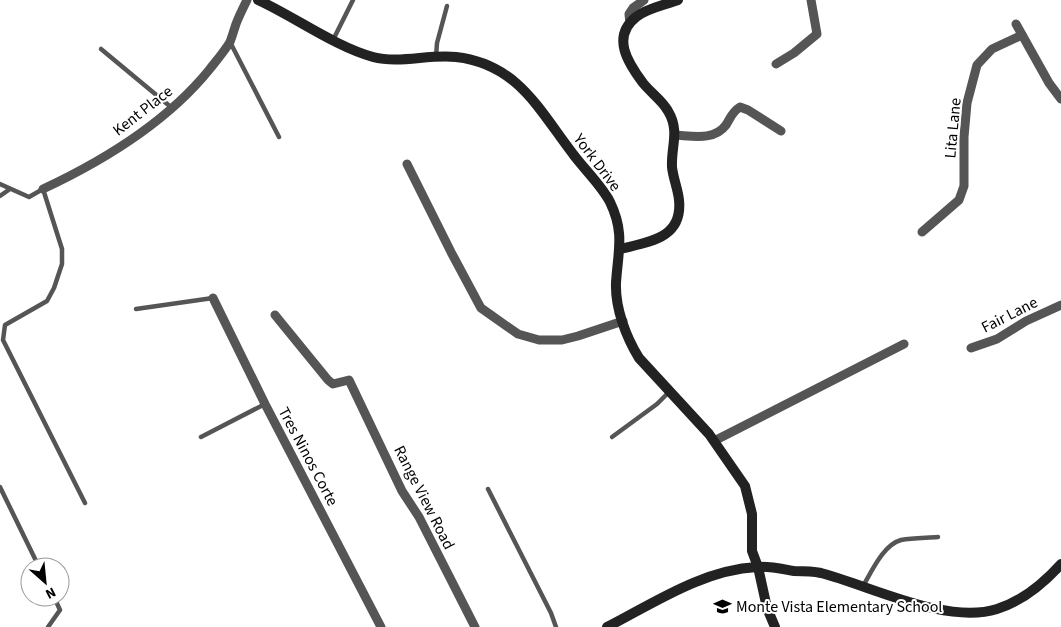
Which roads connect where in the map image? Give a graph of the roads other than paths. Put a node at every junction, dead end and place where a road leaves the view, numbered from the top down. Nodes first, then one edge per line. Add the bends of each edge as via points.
1 (247, 0) edge
2 (353, 0) edge
3 (644, 0) edge
4 (678, 0) edge
5 (812, 0) edge
6 (265, 1) edge
7 (447, 6) dead end
8 (630, 24) junction
9 (1016, 24) dead end
10 (1022, 35) junction
11 (333, 40) junction
12 (230, 41) junction
13 (101, 49) dead end
14 (436, 58) junction
15 (776, 64) dead end
16 (1061, 99) edge
17 (172, 108) junction
18 (781, 130) dead end
19 (675, 135) junction
20 (279, 137) dead end
21 (407, 164) dead end
22 (0, 184) edge
23 (10, 189) junction
24 (43, 189) junction
25 (0, 196) edge
26 (922, 232) dead end
27 (620, 249) junction
28 (213, 298) joint
29 (1061, 305) edge
30 (136, 309) dead end
31 (275, 314) dead end
32 (623, 322) junction
33 (904, 344) dead end
34 (971, 348) dead end
35 (670, 391) junction
36 (265, 404) junction
37 (201, 437) dead end
38 (612, 437) dead end
39 (714, 441) junction
40 (0, 487) edge
41 (488, 489) dead end
42 (1, 494) edge
43 (85, 503) dead end
44 (938, 537) dead end
45 (34, 557) edge
46 (1061, 564) edge
47 (758, 567) junction
48 (863, 587) junction
49 (59, 607) edge
50 (48, 627) edge
51 (381, 627) edge
52 (475, 627) edge
53 (556, 627) edge
54 (607, 627) edge
55 (775, 627) edge

1 - 12 street, Kent Place
2 - 11 lane
3 - 8 street via 629,14
4 - 8 street via 644,12
5 - 15 street via 817,34
6 - 11 street, York Drive
7 - 14 lane
8 - 19 street via 625,30 622,45 627,59 670,113
9 - 10 street
10 - 16 street
10 - 26 street, Lita Lane via 992,49 977,65 967,103 964,186 959,200
11 - 14 street, York Drive via 372,57 389,60
12 - 17 street, Kent Place via 199,82
12 - 20 lane
13 - 17 lane
14 - 27 street, York Drive via 474,60 500,70 531,96 609,201 618,224
17 - 24 street, Kent Place via 106,156
18 - 19 street via 740,107 714,136
19 - 27 street via 672,167 679,202 677,220 661,238
21 - 32 street via 481,308 518,334 539,340 562,340
22 - 23 lane
23 - 24 lane via 29,196
23 - 25 lane
24 - 43 lane via 62,250 62,264 47,301 5,325 3,340
27 - 32 street, York Drive via 616,285
28 - 30 lane
28 - 36 street, Tres Ninos Corte
29 - 34 street, Fair Lane via 997,339
31 - 52 street, Range View Road via 328,380 333,384 348,380 402,491 419,517
32 - 35 street, York Drive via 639,358
33 - 39 street
35 - 38 lane
35 - 39 street, York Drive
36 - 37 lane
36 - 51 street, Tres Ninos Corte
39 - 47 street, York Drive via 745,486 752,514 752,551
40 - 42 lane
41 - 53 lane
42 - 45 lane
44 - 48 lane via 900,540 889,547
46 - 48 street via 1028,594 995,610 964,613 931,608
47 - 48 street via 819,573
47 - 54 street via 722,572
47 - 55 street, York Drive via 766,608
49 - 50 lane via 60,610

